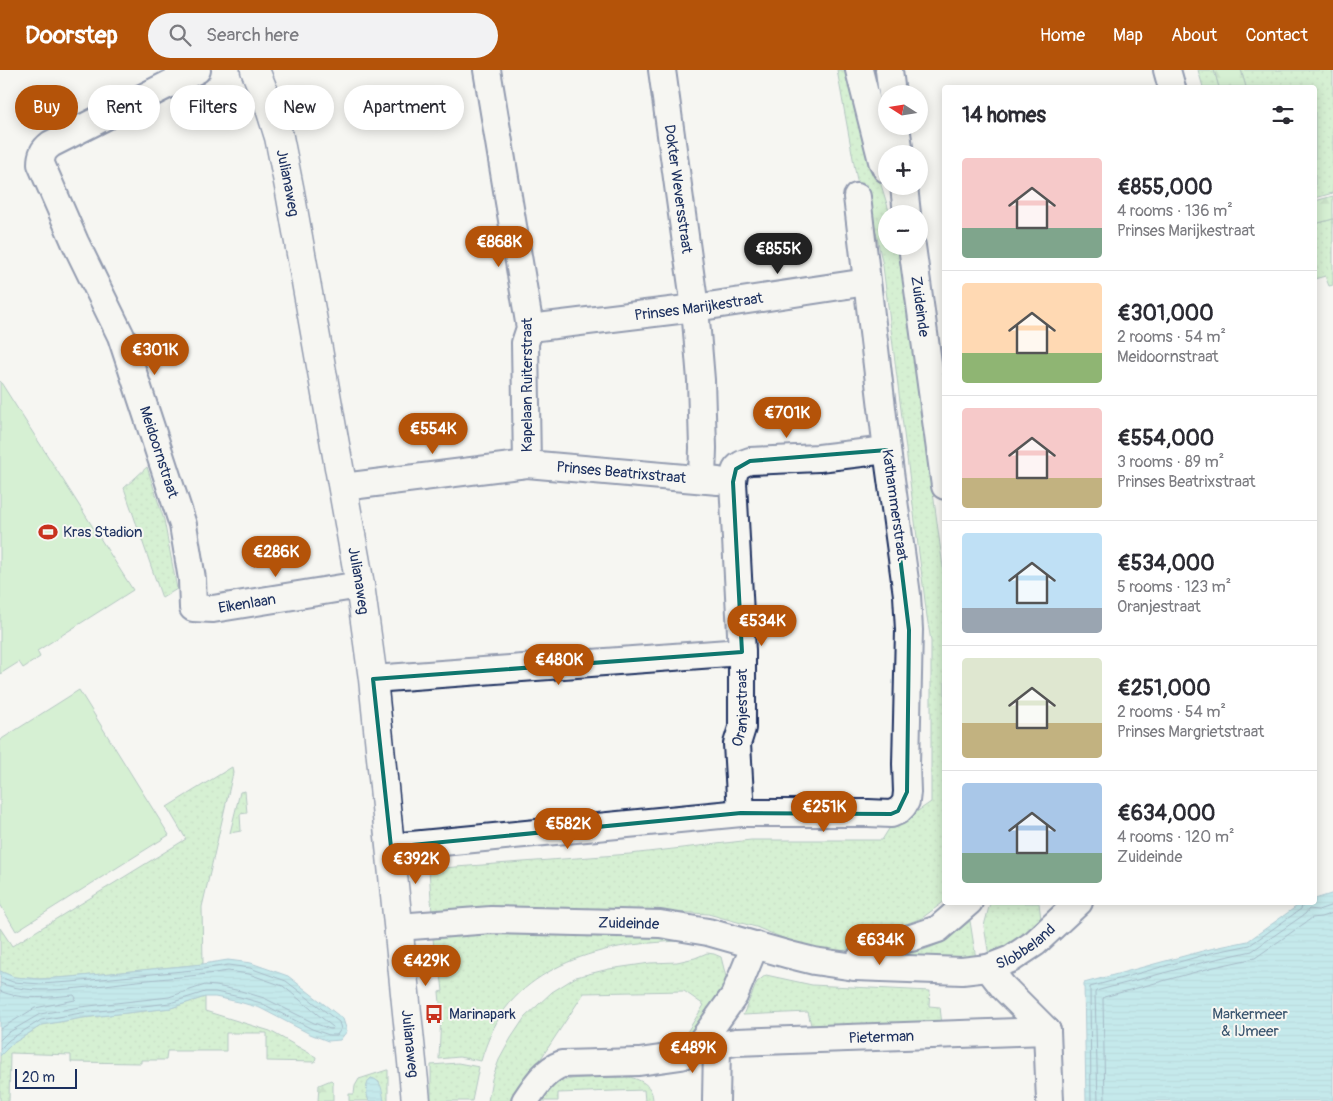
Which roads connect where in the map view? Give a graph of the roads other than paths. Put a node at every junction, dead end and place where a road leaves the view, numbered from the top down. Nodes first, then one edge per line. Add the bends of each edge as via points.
1 (197, 70) edge
2 (256, 70) edge
3 (487, 70) edge
4 (662, 70) edge
5 (858, 70) edge
6 (889, 70) edge
7 (1167, 70) edge
8 (891, 85) edge
9 (1171, 85) edge
10 (884, 145) edge
11 (857, 197) dead end
12 (913, 255) edge
13 (867, 282) junction
14 (696, 308) junction
15 (530, 328) junction
16 (888, 450) junction
17 (527, 464) junction
18 (942, 464) edge
19 (702, 479) junction
20 (733, 482) junction
21 (343, 487) junction
22 (360, 585) junction
23 (193, 608) joint
24 (742, 652) junction
25 (373, 679) junction
26 (741, 813) junction
27 (391, 847) junction
28 (966, 905) edge
29 (1076, 905) edge
30 (398, 927) junction
31 (755, 945) junction
32 (855, 967) junction
33 (988, 968) junction
34 (962, 971) joint
35 (1047, 1031) junction
36 (706, 1048) junction
37 (529, 1095) edge
38 (416, 1101) edge
39 (716, 1101) edge
40 (1050, 1101) edge

1 - 23 street, Meidoornstraat via 51,144 41,157 41,164 75,242 121,336 183,525
2 - 21 main road, Julianaweg via 279,138
3 - 15 street, Kapelaan Ruiterstraat
4 - 14 street, Dokter Weversstraat
5 - 10 street
6 - 8 street
7 - 9 street
11 - 13 street, Kathammerstraat
12 - 18 street, Zuideinde
13 - 14 street, Prinses Marijkestraat
13 - 16 street, Kathammerstraat
14 - 15 street, Prinses Marijkestraat
14 - 19 street, Dokter Weversstraat via 702,389
15 - 17 street, Kapelaan Ruiterstraat via 526,343
16 - 20 street via 820,458 750,461 736,469
16 - 26 street, Kathammerstraat via 909,630 906,801 891,814
17 - 19 street, Prinses Beatrixstraat
17 - 21 street, Prinses Beatrixstraat
19 - 20 street, Prinses Beatrixstraat
20 - 24 street, Oranjestraat
21 - 22 main road, Julianaweg
22 - 23 street, Eikenlaan via 213,609
22 - 25 main road, Julianaweg
24 - 25 street
24 - 26 street, Oranjestraat via 742,728 737,744
25 - 27 main road, Julianaweg
26 - 27 street
27 - 30 main road, Julianaweg
28 - 32 street via 938,929 870,947
29 - 33 street, Slobbeland via 1035,943 1011,959
30 - 31 street, Zuideinde via 491,920 660,924 708,932
30 - 38 main road, Julianaweg
31 - 32 street, Zuideinde via 814,961
31 - 36 street via 734,996
32 - 34 street, Zuideinde
33 - 34 street, Slobbeland
33 - 35 street
35 - 36 street, Pieterman via 736,1042
35 - 40 street
36 - 37 street, Pieterman via 681,1056 639,1062 562,1064 555,1066 536,1083
36 - 39 street

